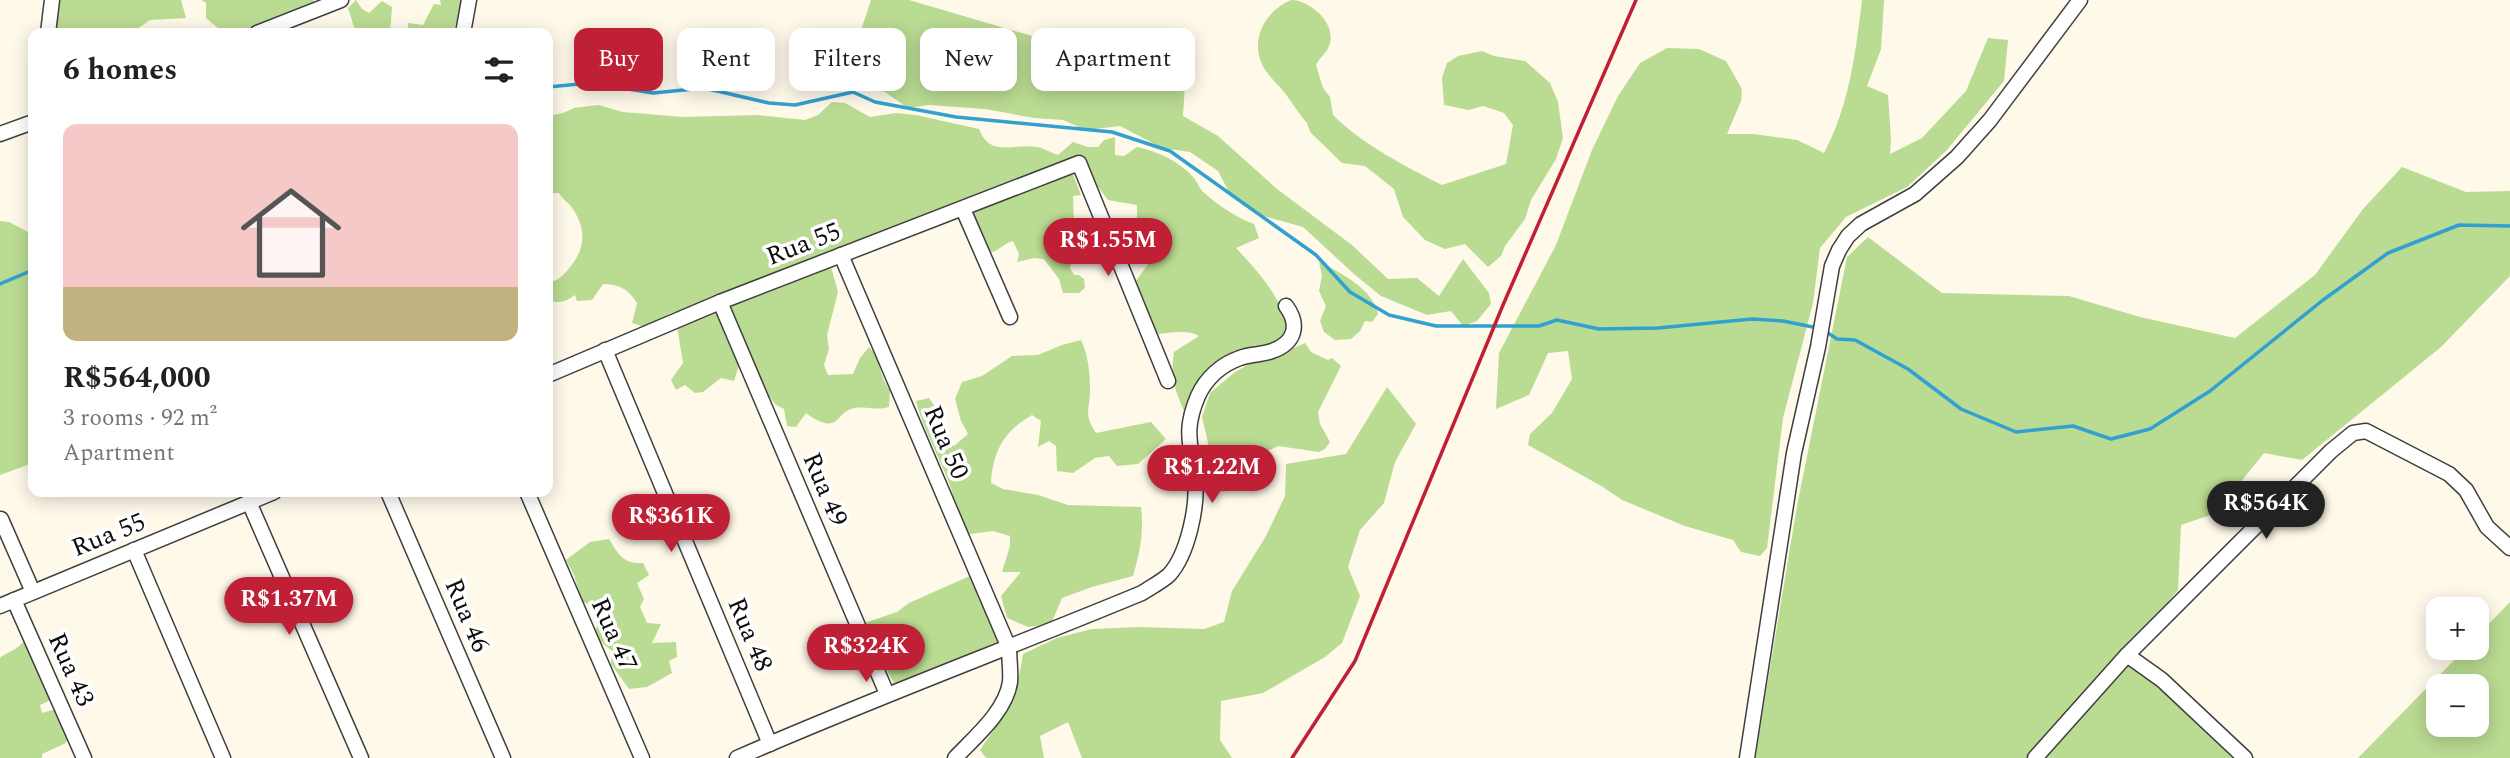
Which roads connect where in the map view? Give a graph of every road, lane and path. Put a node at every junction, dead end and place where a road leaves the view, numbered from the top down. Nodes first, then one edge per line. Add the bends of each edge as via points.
1 (52, 0) edge
2 (341, 0) edge
3 (469, 0) edge
4 (2080, 0) edge
5 (323, 3) edge
6 (49, 28) edge
7 (268, 28) edge
8 (464, 28) edge
9 (28, 124) edge
10 (0, 134) edge
11 (963, 209) junction
12 (841, 255) junction
13 (720, 302) junction
14 (1286, 306) dead end
15 (1010, 317) dead end
16 (605, 350) junction
17 (553, 373) edge
18 (1168, 380) dead end
19 (260, 497) edge
20 (390, 497) edge
21 (529, 497) edge
22 (249, 502) junction
23 (1, 519) edge
24 (2510, 548) edge
25 (134, 550) junction
26 (33, 592) junction
27 (14, 600) junction
28 (0, 606) edge
29 (1009, 648) junction
30 (2127, 655) junction
31 (887, 694) junction
32 (770, 744) junction
33 (84, 758) edge
34 (223, 758) edge
35 (361, 758) edge
36 (503, 758) edge
37 (642, 758) edge
38 (737, 758) edge
39 (956, 758) edge
40 (1747, 758) edge
41 (2035, 758) edge
42 (2245, 758) edge

1 - 6 street
2 - 5 street
3 - 8 street
4 - 40 street via 1957,157 1915,194 1861,224 1848,236 1832,266 1794,453
5 - 7 street
9 - 10 street
11 - 12 street, Rua 55
11 - 15 street
11 - 18 street, Rua 55 via 1079,163
12 - 13 street, Rua 55
12 - 29 street, Rua 50
13 - 16 street, Rua 55
13 - 31 street, Rua 49
14 - 29 street via 1294,317 1295,330 1286,342 1274,351 1241,358 1220,369 1199,394 1188,438 1195,478 1194,511 1170,573 1142,593
16 - 17 street, Rua 55
16 - 32 street, Rua 48
19 - 22 street, Rua 55
20 - 36 street, Rua 46
21 - 37 street, Rua 47
22 - 25 street, Rua 55
22 - 35 street
23 - 26 street
24 - 30 street via 2487,527 2466,490 2449,474 2366,431 2353,433
25 - 26 street, Rua 55
25 - 34 street
26 - 27 street, Rua 55
27 - 28 street, Rua 55
27 - 33 street, Rua 43
29 - 31 street
29 - 39 street via 1010,682 1004,699
30 - 41 street
30 - 42 street via 2162,680
31 - 32 street
32 - 38 street

